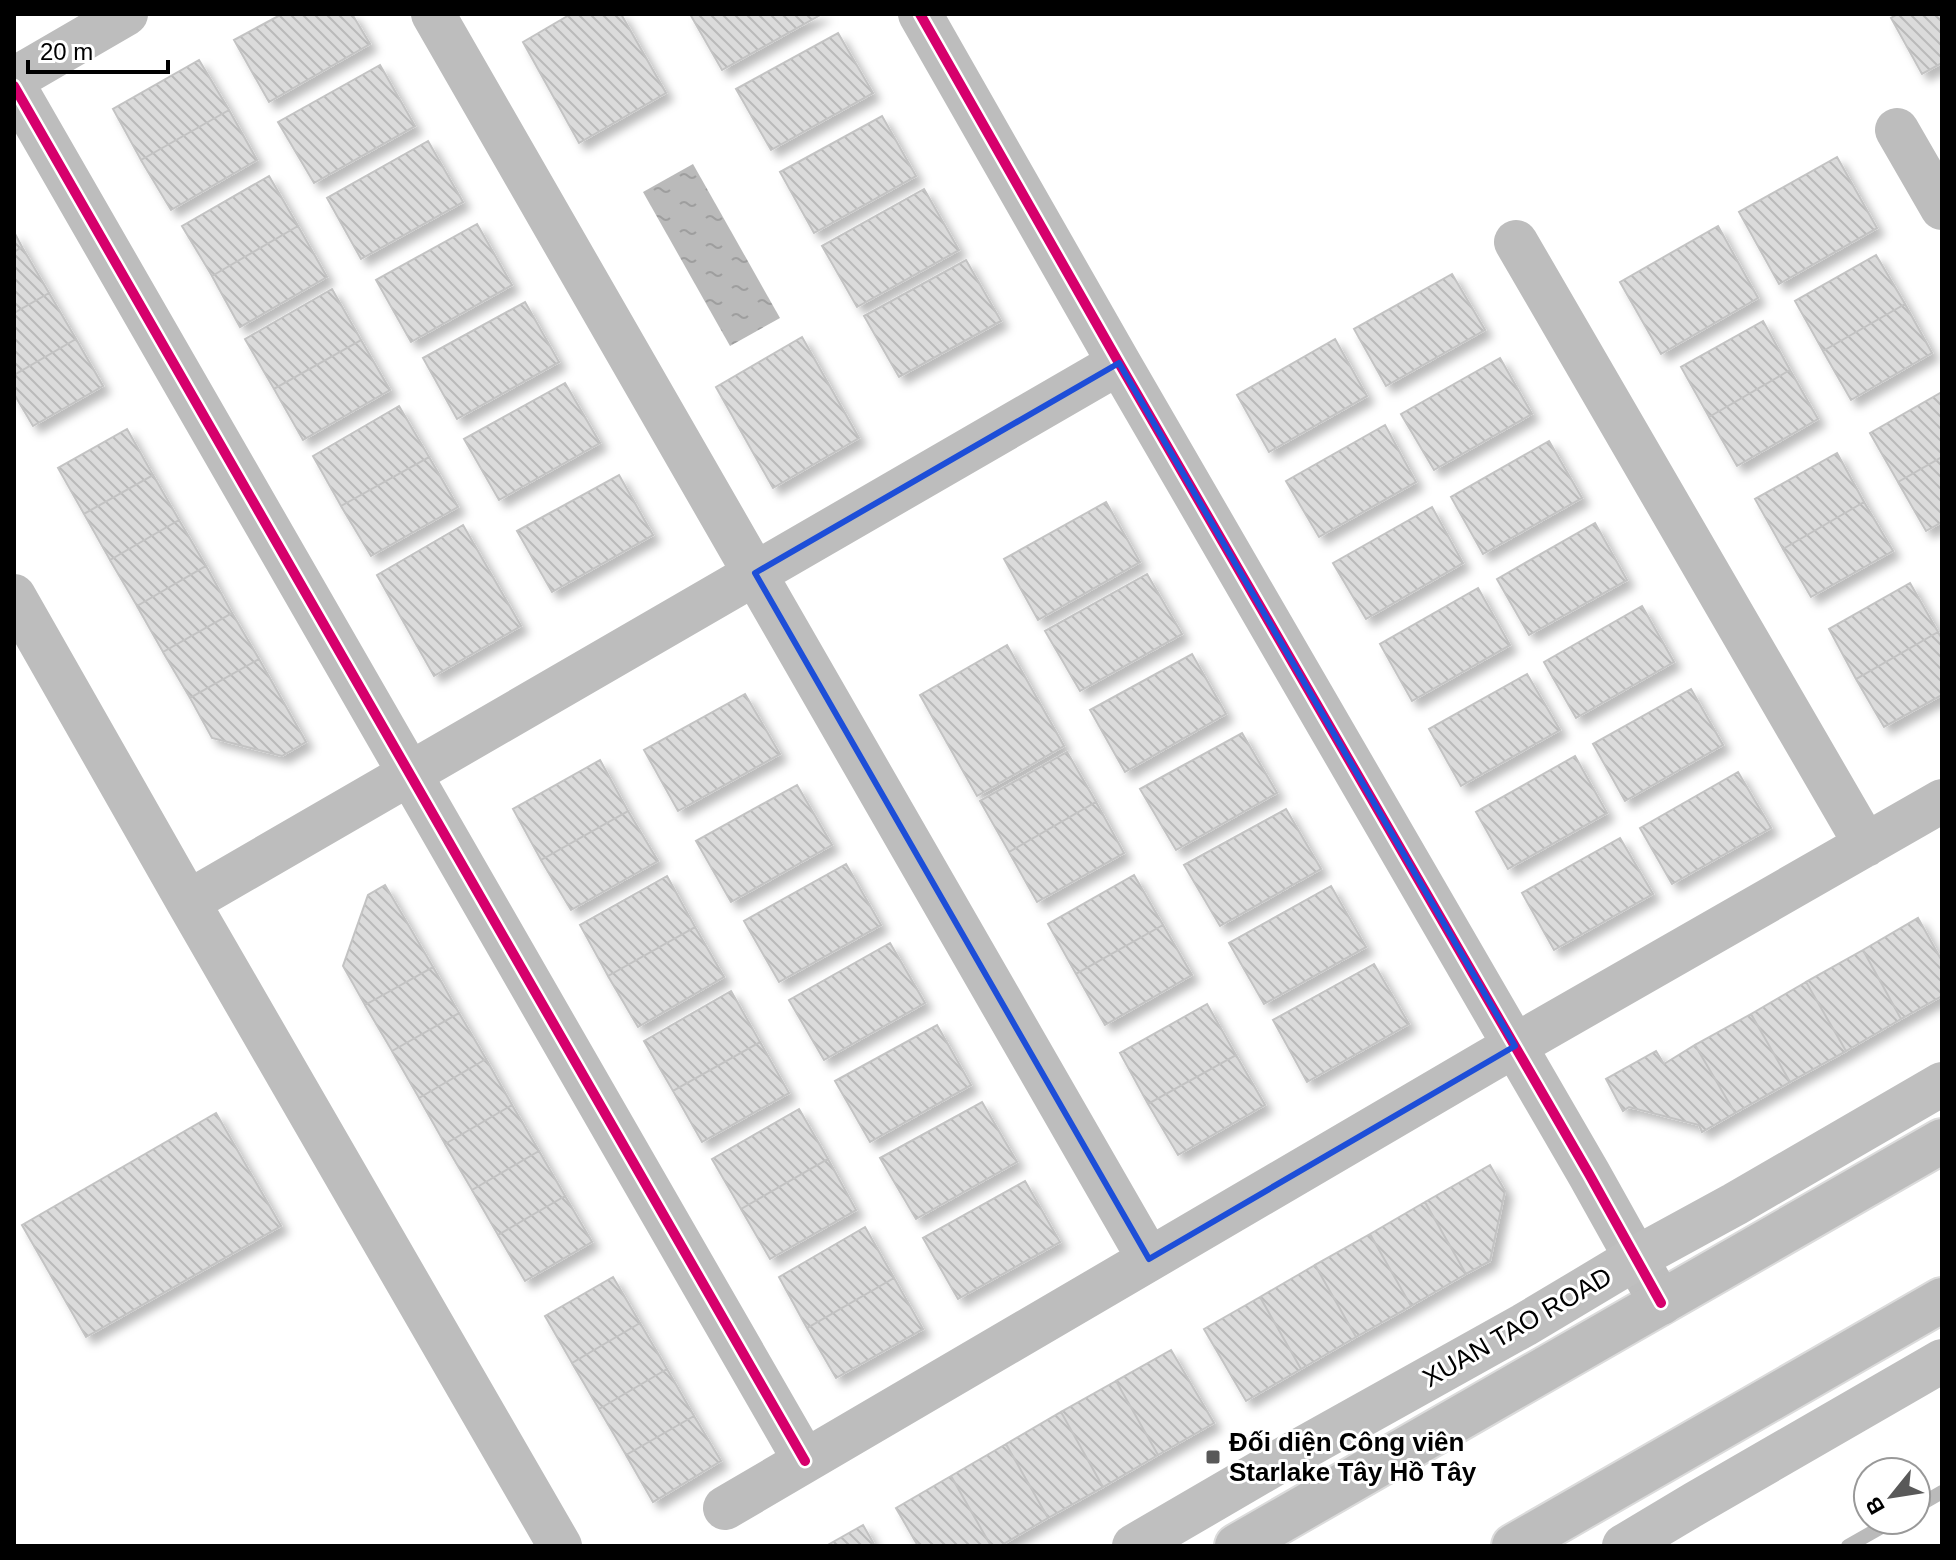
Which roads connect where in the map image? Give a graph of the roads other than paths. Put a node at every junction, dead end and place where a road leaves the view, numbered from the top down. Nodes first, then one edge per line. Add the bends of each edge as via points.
1 (126, 14) edge
2 (433, 14) edge
3 (920, 14) edge
4 (14, 79) edge
5 (14, 86) edge
6 (1897, 130) dead end
7 (1942, 208) edge
8 (1516, 242) dead end
9 (1119, 363) junction
10 (755, 573) junction
11 (14, 596) edge
12 (411, 773) junction
13 (1942, 801) edge
14 (1866, 845) junction
15 (188, 902) junction
16 (1515, 1046) junction
17 (1942, 1084) edge
18 (1942, 1141) edge
19 (1636, 1258) junction
20 (1149, 1259) junction
21 (1942, 1300) edge
22 (1661, 1303) junction
23 (1942, 1361) edge
24 (805, 1461) junction
25 (725, 1508) dead end
26 (560, 1546) edge
27 (1134, 1546) edge
28 (1237, 1546) edge
29 (1514, 1546) edge
30 (1624, 1546) edge

1 - 4 street
2 - 10 street
3 - 9 street
5 - 12 street
6 - 7 street
8 - 14 street
9 - 10 street
9 - 16 street
10 - 12 street
10 - 20 street
11 - 15 street
12 - 15 street
12 - 24 street
13 - 14 street
14 - 16 street
15 - 26 street
16 - 19 street
16 - 20 street
17 - 19 main road, XUAN TAO ROAD
18 - 22 street, XUAN TAO ROAD
19 - 22 street
19 - 27 main road, XUAN TAO ROAD
20 - 24 street
21 - 29 street
22 - 28 street, XUAN TAO ROAD
23 - 30 main road
24 - 25 street

